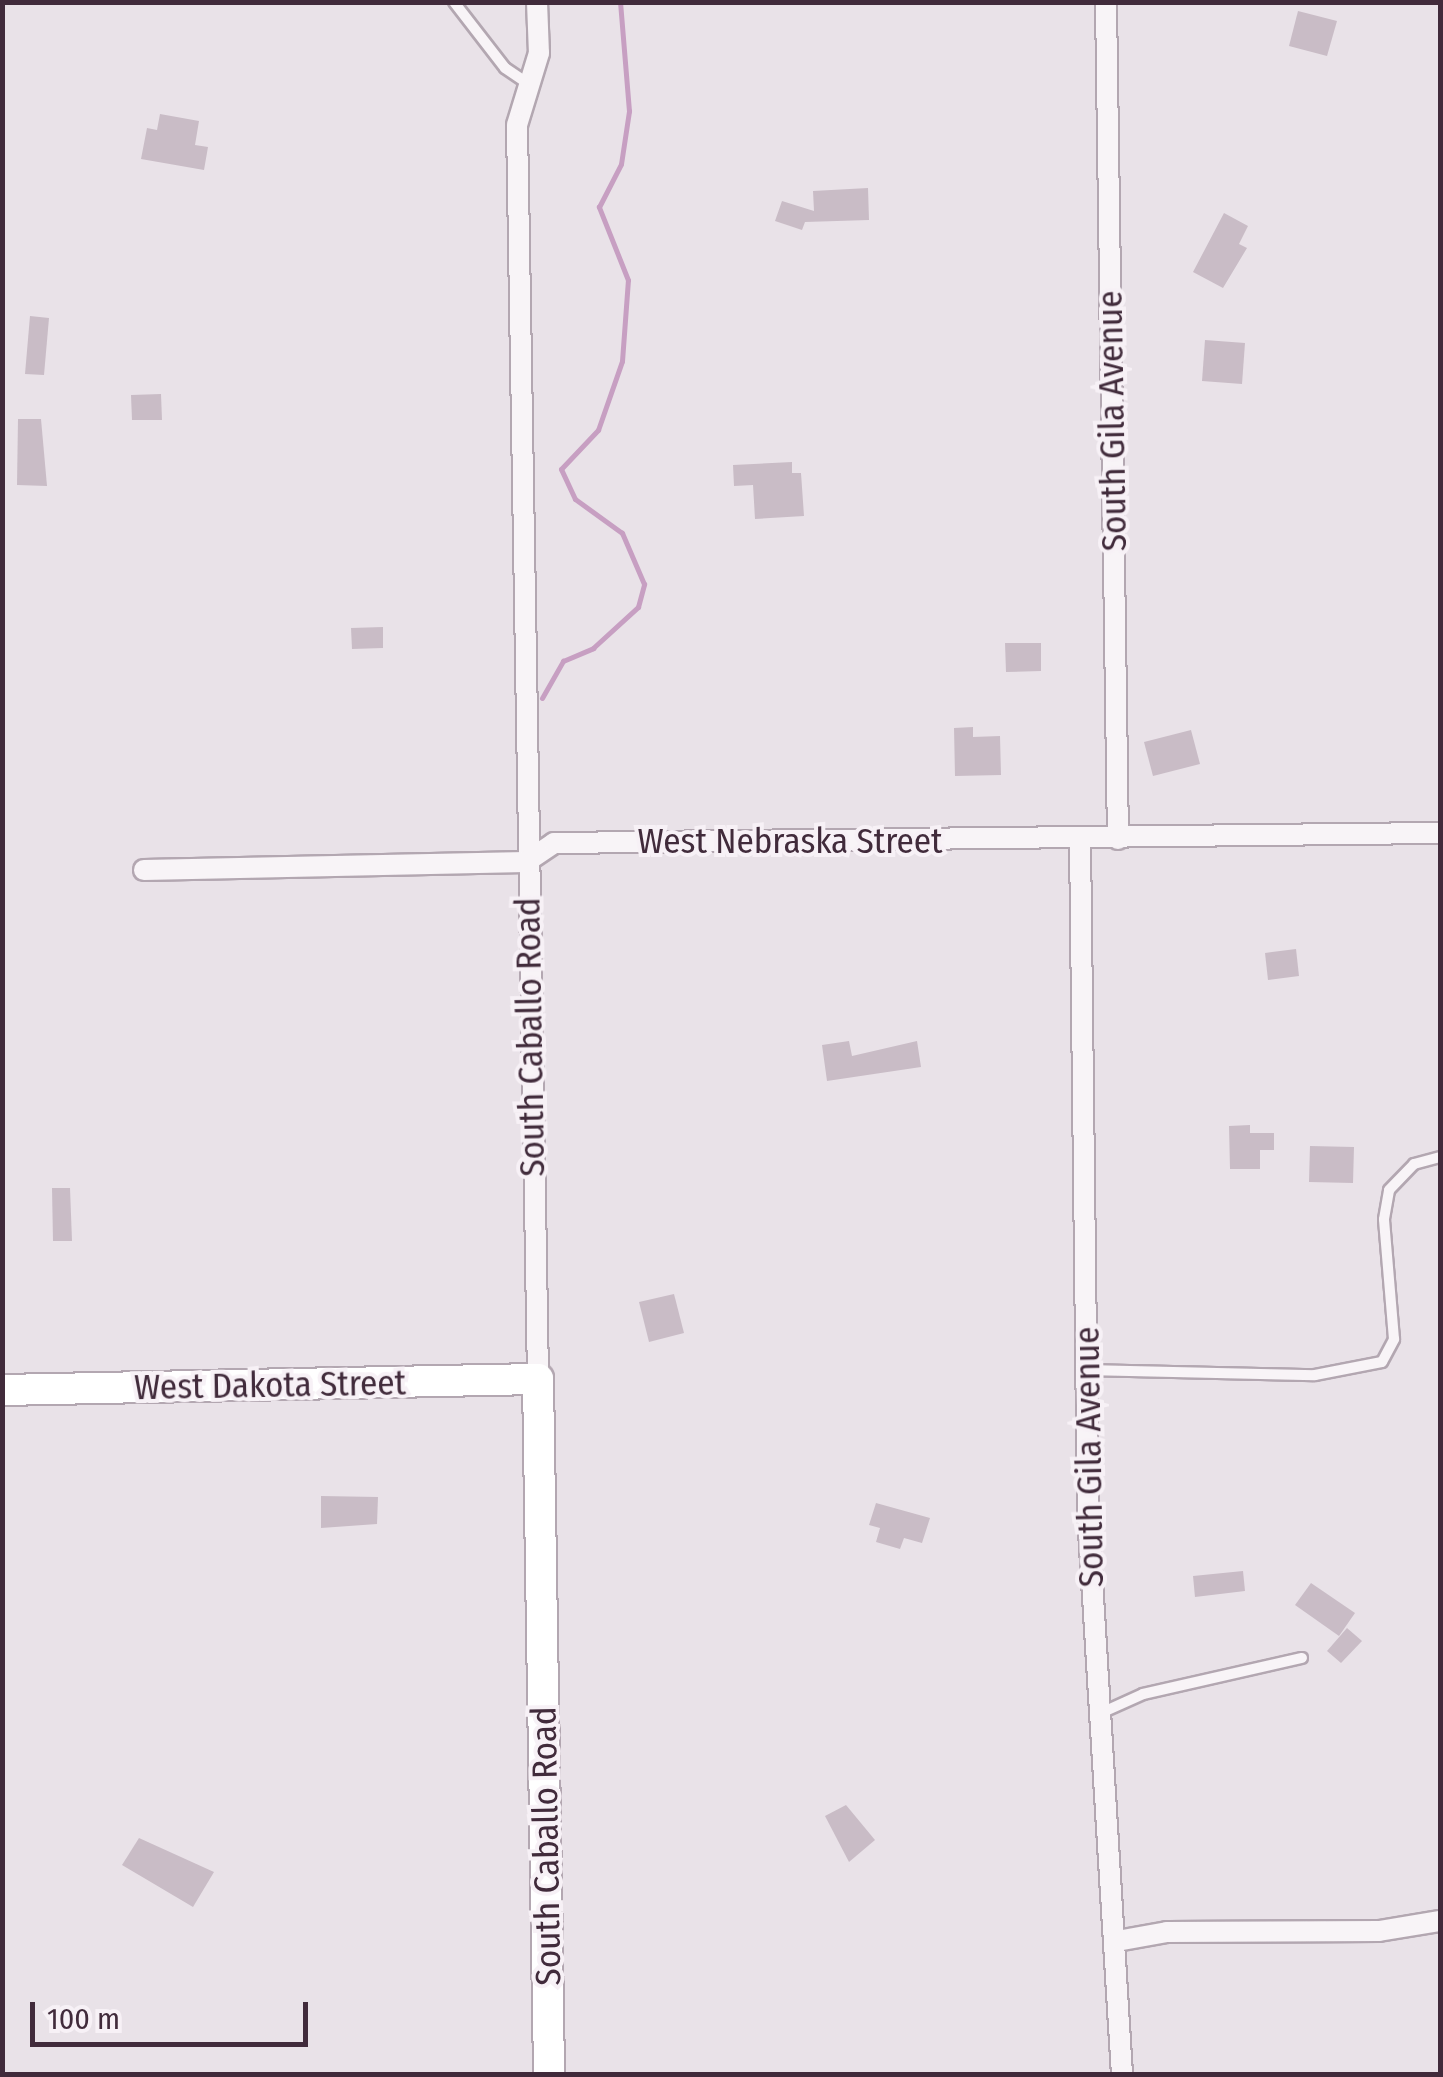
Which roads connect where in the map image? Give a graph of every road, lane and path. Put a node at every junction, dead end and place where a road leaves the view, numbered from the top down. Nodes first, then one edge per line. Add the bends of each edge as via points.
1 (454, 2) edge
2 (537, 2) edge
3 (1106, 2) edge
4 (526, 82) junction
5 (1440, 833) edge
6 (1080, 839) junction
7 (1118, 839) junction
8 (526, 862) junction
9 (144, 870) dead end
10 (1440, 1157) edge
11 (1086, 1370) junction
12 (538, 1379) junction
13 (2, 1390) edge
14 (1302, 1658) dead end
15 (1100, 1714) junction
16 (1440, 1921) edge
17 (1117, 1941) junction
18 (548, 2074) edge
19 (1122, 2074) edge

1 - 4 lane via 504,68
2 - 4 street, South Caballo Road via 539,53
3 - 7 street, South Gila Avenue
4 - 8 street, South Caballo Road via 517,125
5 - 7 street, West Nebraska Street
6 - 7 street, West Nebraska Street
6 - 8 street, West Nebraska Street via 554,843
6 - 11 street, South Gila Avenue
8 - 9 street, West Nebraska Street
8 - 12 street, South Caballo Road
10 - 11 lane via 1414,1164 1389,1190 1384,1219 1394,1339 1382,1362 1315,1375
11 - 15 street, South Gila Avenue
12 - 13 street, West Dakota Street
12 - 18 street, South Caballo Road
14 - 15 lane via 1143,1694
15 - 17 street, South Gila Avenue
16 - 17 street via 1380,1931 1167,1932
17 - 19 street, South Gila Avenue

